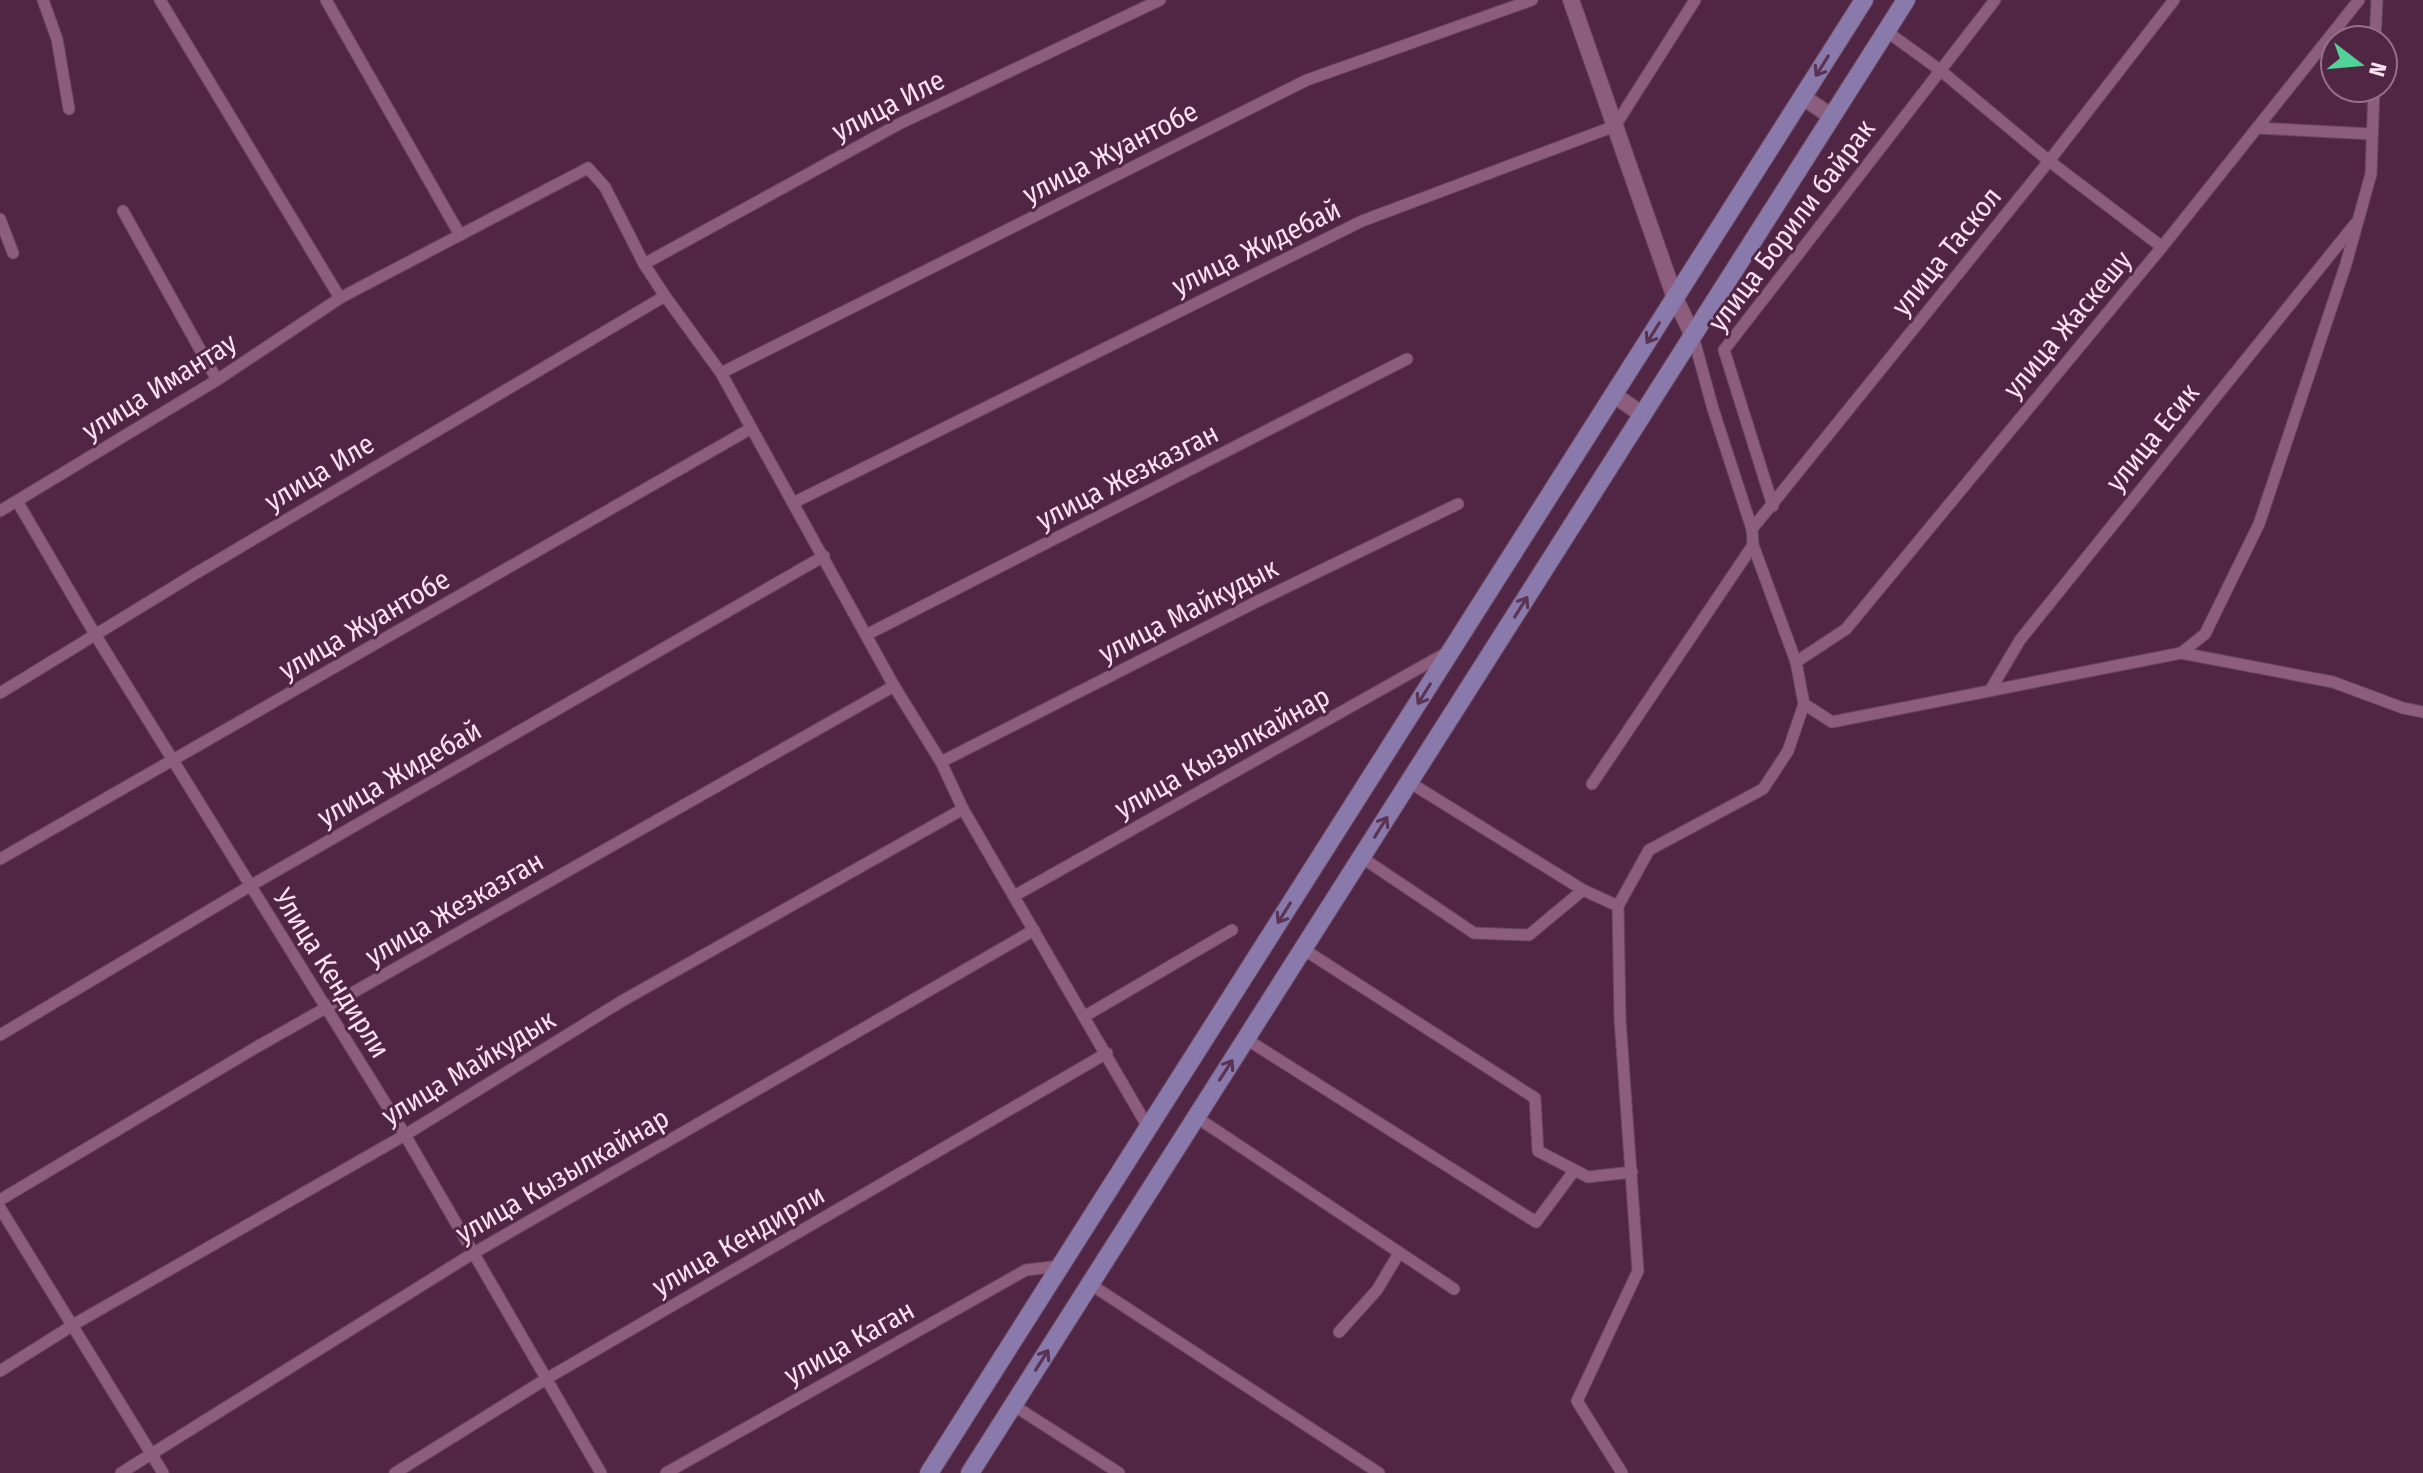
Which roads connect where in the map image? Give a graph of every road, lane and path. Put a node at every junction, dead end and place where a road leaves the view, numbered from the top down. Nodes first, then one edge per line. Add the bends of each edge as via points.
1 (43, 0) edge
2 (160, 0) edge
3 (326, 0) edge
4 (1160, 0) edge
5 (1532, 0) edge
6 (1571, 0) edge
7 (1695, 0) edge
8 (1864, 0) edge
9 (1906, 0) edge
10 (1995, 0) edge
11 (2174, 0) edge
12 (2359, 0) edge
13 (2377, 0) edge
14 (2376, 24) edge
15 (1886, 31) junction
16 (1940, 70) junction
17 (1803, 97) junction
18 (2373, 104) edge
19 (69, 109) dead end
20 (1832, 117) junction
21 (1615, 126) junction
22 (2257, 128) junction
23 (2372, 134) junction
24 (2049, 161) junction
25 (123, 211) dead end
26 (0, 219) edge
27 (2358, 221) junction
28 (460, 235) junction
29 (2162, 247) junction
30 (13, 253) dead end
31 (644, 264) junction
32 (665, 296) junction
33 (340, 298) junction
34 (1675, 298) junction
35 (1693, 336) junction
36 (1407, 359) dead end
37 (721, 373) junction
38 (217, 380) junction
39 (1614, 395) junction
40 (1643, 415) junction
41 (750, 429) junction
42 (17, 501) junction
43 (795, 502) junction
44 (1458, 504) dead end
45 (1773, 506) junction
46 (0, 511) edge
47 (1752, 529) junction
48 (1753, 545) junction
49 (824, 556) junction
50 (868, 634) junction
51 (96, 636) junction
52 (1453, 649) junction
53 (2181, 653) junction
54 (1796, 662) junction
55 (894, 686) junction
56 (1991, 689) junction
57 (0, 693) edge
58 (1804, 704) junction
59 (2423, 712) edge
60 (176, 761) junction
61 (941, 762) junction
62 (1409, 782) junction
63 (1592, 784) dead end
64 (963, 809) junction
65 (1361, 857) junction
66 (0, 859) edge
67 (250, 886) junction
68 (1583, 890) junction
69 (1014, 896) junction
70 (1618, 906) junction
71 (1034, 930) junction
72 (1232, 930) dead end
73 (1303, 949) junction
74 (326, 1009) junction
75 (1085, 1016) junction
76 (0, 1035) edge
77 (1246, 1039) junction
78 (1107, 1053) junction
79 (1196, 1117) junction
80 (1149, 1129) junction
81 (405, 1135) junction
82 (1574, 1171) junction
83 (1632, 1172) junction
84 (0, 1200) edge
85 (0, 1208) edge
86 (1399, 1253) junction
87 (472, 1254) junction
88 (1061, 1266) junction
89 (1090, 1284) junction
90 (1454, 1289) dead end
91 (72, 1325) junction
92 (1339, 1332) dead end
93 (0, 1371) edge
94 (546, 1379) junction
95 (1013, 1405) junction
96 (152, 1454) junction
97 (121, 1473) edge
98 (163, 1473) edge
99 (395, 1473) edge
100 (601, 1473) edge
101 (666, 1473) edge
102 (929, 1473) edge
103 (970, 1473) edge
104 (1119, 1473) edge
105 (1379, 1473) edge
106 (1622, 1473) edge

1 - 19 street via 57,39
2 - 33 street
3 - 28 street
4 - 31 street, улица Иле via 899,124
5 - 37 street, улица Жуантобе via 1307,80
6 - 21 street
7 - 21 street
8 -> 17 main road
9 - 15 main road
10 - 16 street, улица Борили байрак
11 - 24 street, улица Таскол
12 - 22 street, улица Жаскешу
13 - 14 street
15 - 16 street
15 - 20 main road
16 - 24 street
16 - 45 street, улица Борили байрак via 1724,350
17 - 20 street
17 - 34 main road
18 - 23 street
20 - 35 main road
21 - 34 street
21 - 43 street, улица Жидебай via 1362,221
22 - 23 street
22 - 29 street, улица Жаскешу
23 - 27 street via 2371,174
24 - 29 street
24 - 45 street, улица Таскол
25 - 38 street
26 - 30 street
27 - 53 street via 2259,524 2205,634
27 - 56 street, улица Есик via 2020,640
28 - 31 street, улица Имантау via 588,168 605,187
28 - 33 street, улица Имантау
29 - 54 street, улица Жаскешу via 1846,629
31 - 32 street
32 - 37 street
32 - 51 street, улица Иле
33 - 38 street, улица Имантау
34 - 35 street
34 -> 39 main road
35 - 40 main road
35 - 47 street
36 - 50 street, улица Жезказган
37 - 41 street
38 - 42 street, улица Имантау
39 - 40 street
39 - 52 main road
62 -> 40 main road
41 - 43 street
41 - 60 street, улица Жуантобе
42 - 46 street, улица Имантау
42 - 51 street, Улица Кендирли
43 - 49 street
44 - 61 street, улица Майкудык
45 - 47 street, улица Таскол
47 - 48 street
48 - 54 street
48 - 63 street
49 - 50 street
49 - 67 street, улица Жидебай
50 - 55 street
51 - 57 street, улица Иле
51 - 60 street, Улица Кендирли
52 - 69 street, улица Кызылкайнар
52 -> 80 main road
53 - 56 street
53 - 59 street via 2333,682
54 - 58 street
55 - 61 street
55 - 74 street, улица Жезказган
56 - 58 street via 1832,722
58 - 70 street via 1788,751 1763,789 1649,850
60 - 66 street, улица Жуантобе
60 - 67 street, Улица Кендирли
61 - 64 street
65 -> 62 main road
62 - 68 street
64 - 69 street
64 - 81 street, улица Майкудык via 622,1001
65 - 68 street via 1474,933 1529,935
65 - 73 main road
67 - 74 street, Улица Кендирли
67 - 76 street, улица Жидебай
68 - 70 street
69 - 71 street
70 - 83 street
71 - 75 street
71 - 87 street, улица Кызылкайнар
72 - 75 street
73 - 77 main road
73 - 82 street via 1535,1098 1538,1151
74 - 81 street, Улица Кендирли
74 - 84 street, улица Жезказган
75 - 78 street
79 -> 77 main road
77 - 82 street via 1536,1222
78 - 80 street
78 - 94 street, улица Кендирли
79 - 86 street
79 - 89 main road
80 - 88 main road
81 - 87 street, Улица Кендирли
81 - 91 street, улица Майкудык
82 - 83 street via 1588,1177
83 - 106 street via 1638,1271 1577,1401
85 - 91 street
86 - 90 street
86 - 92 street via 1377,1290
87 - 94 street, Улица Кендирли
87 - 96 street, улица Кызылкайнар
88 - 101 street, улица Каган via 1026,1270
88 - 102 main road
95 -> 89 main road
89 - 105 street
91 - 93 street, улица Майкудык
91 - 96 street
94 - 99 street, улица Кендирли
94 - 100 street, Улица Кендирли
95 - 103 main road
95 - 104 street
96 - 97 street, улица Кызылкайнар
96 - 98 street

